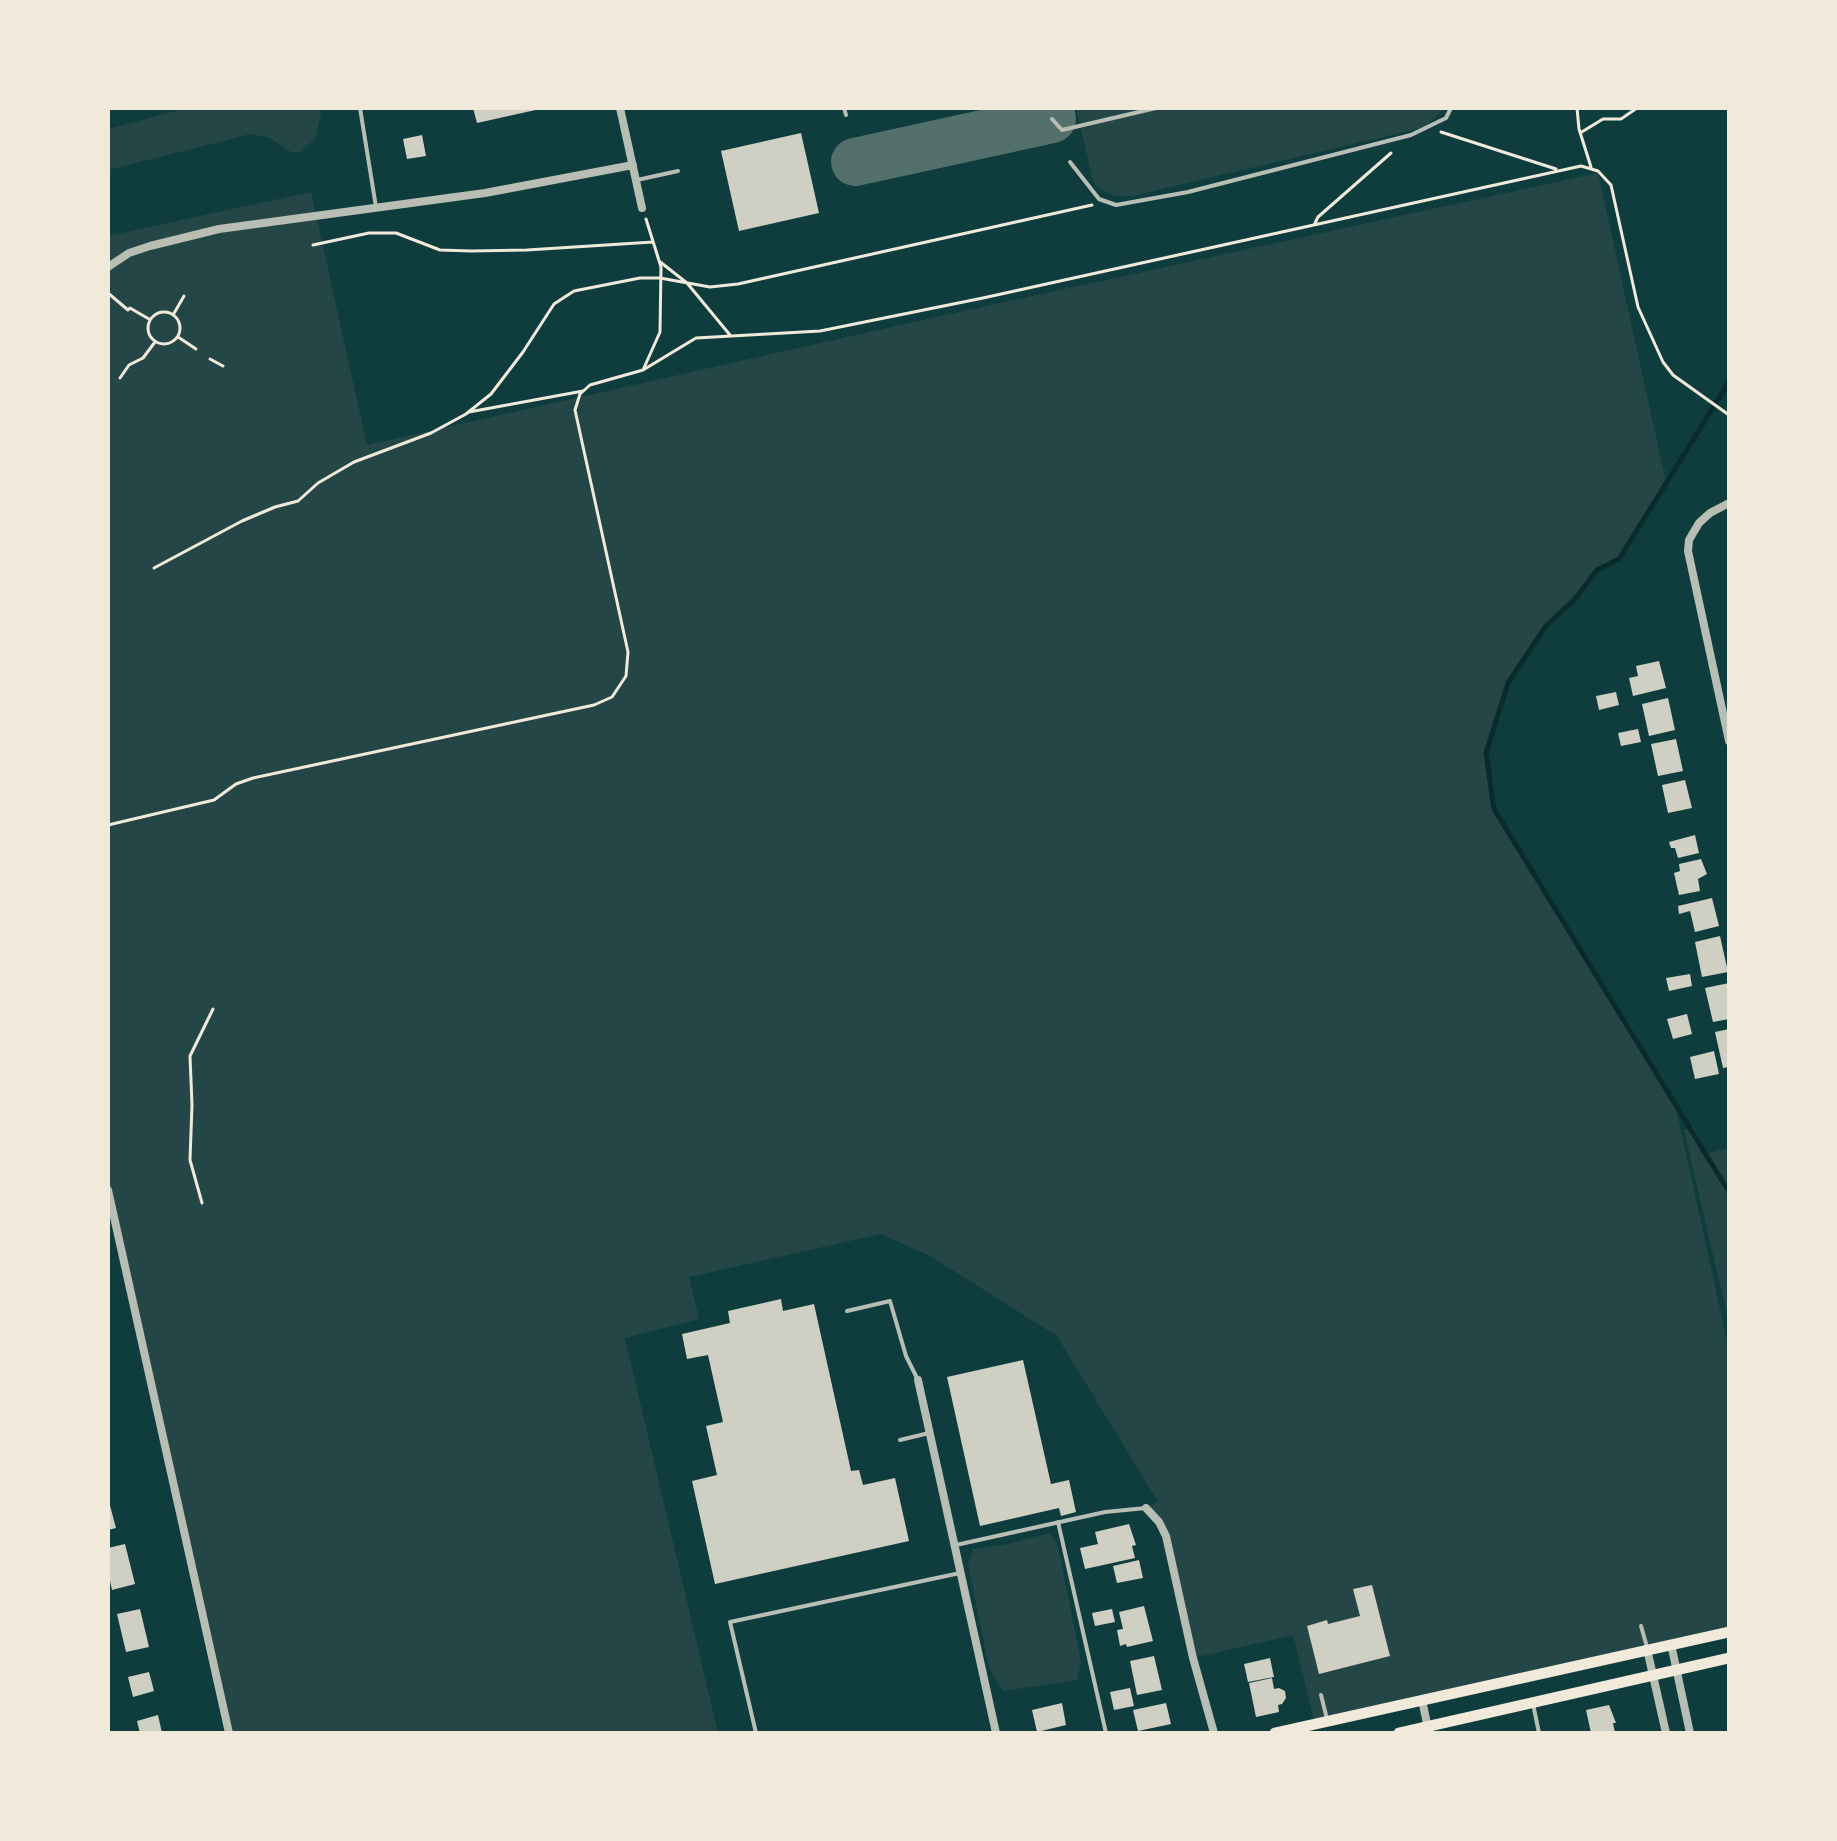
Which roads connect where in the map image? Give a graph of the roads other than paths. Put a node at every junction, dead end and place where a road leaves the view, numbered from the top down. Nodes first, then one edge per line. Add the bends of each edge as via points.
1 (360, 108) edge
2 (620, 108) edge
3 (844, 108) edge
4 (1156, 108) edge
5 (1451, 108) edge
6 (846, 115) dead end
7 (1052, 119) dead end
8 (1070, 162) dead end
9 (633, 165) junction
10 (678, 171) dead end
11 (636, 181) junction
12 (376, 207) junction
13 (642, 208) road end
14 (108, 267) edge
15 (1729, 503) edge
16 (1729, 741) edge
17 (108, 1190) edge
18 (847, 1311) dead end
19 (918, 1380) joint
20 (929, 1433) junction
21 (900, 1440) dead end
22 (1146, 1508) joint
23 (1058, 1522) junction
24 (954, 1545) junction
25 (960, 1573) junction
26 (1641, 1626) dead end
27 (1729, 1632) edge
28 (1671, 1644) junction
29 (1647, 1649) junction
30 (1729, 1658) edge
31 (1676, 1670) junction
32 (1653, 1675) junction
33 (1321, 1695) dead end
34 (1422, 1700) junction
35 (1533, 1702) junction
36 (1327, 1721) junction
37 (1429, 1730) edge
38 (229, 1733) edge
39 (756, 1733) edge
40 (996, 1733) edge
41 (1106, 1733) edge
42 (1214, 1733) edge
43 (1275, 1733) edge
44 (1399, 1733) edge
45 (1539, 1733) edge
46 (1666, 1733) edge
47 (1690, 1733) edge

1 - 12 lane
2 - 9 street
3 - 6 lane
4 - 7 lane via 1062,130
5 - 8 lane via 1446,118 1411,135 1116,205 1099,199
9 - 11 street
9 - 12 street
10 - 11 lane
11 - 13 street
12 - 14 street via 191,235 129,253
15 - 16 street via 1704,518 1689,540
17 - 38 street
18 - 19 lane via 890,1301
19 - 20 street
20 - 21 lane
20 - 24 street
22 - 23 lane
22 - 42 street via 1166,1536
23 - 24 lane
23 - 41 lane
24 - 25 street
25 - 39 lane via 730,1622
25 - 40 street
26 - 29 lane
27 - 28 main road
28 - 29 main road
28 - 31 street
29 - 32 street
29 - 34 main road
30 - 31 main road
31 - 32 main road
31 - 47 street
32 - 35 main road
32 - 46 street
33 - 36 lane
34 - 36 main road
34 - 37 street
35 - 37 main road
35 - 45 lane
36 - 43 main road
37 - 44 main road

